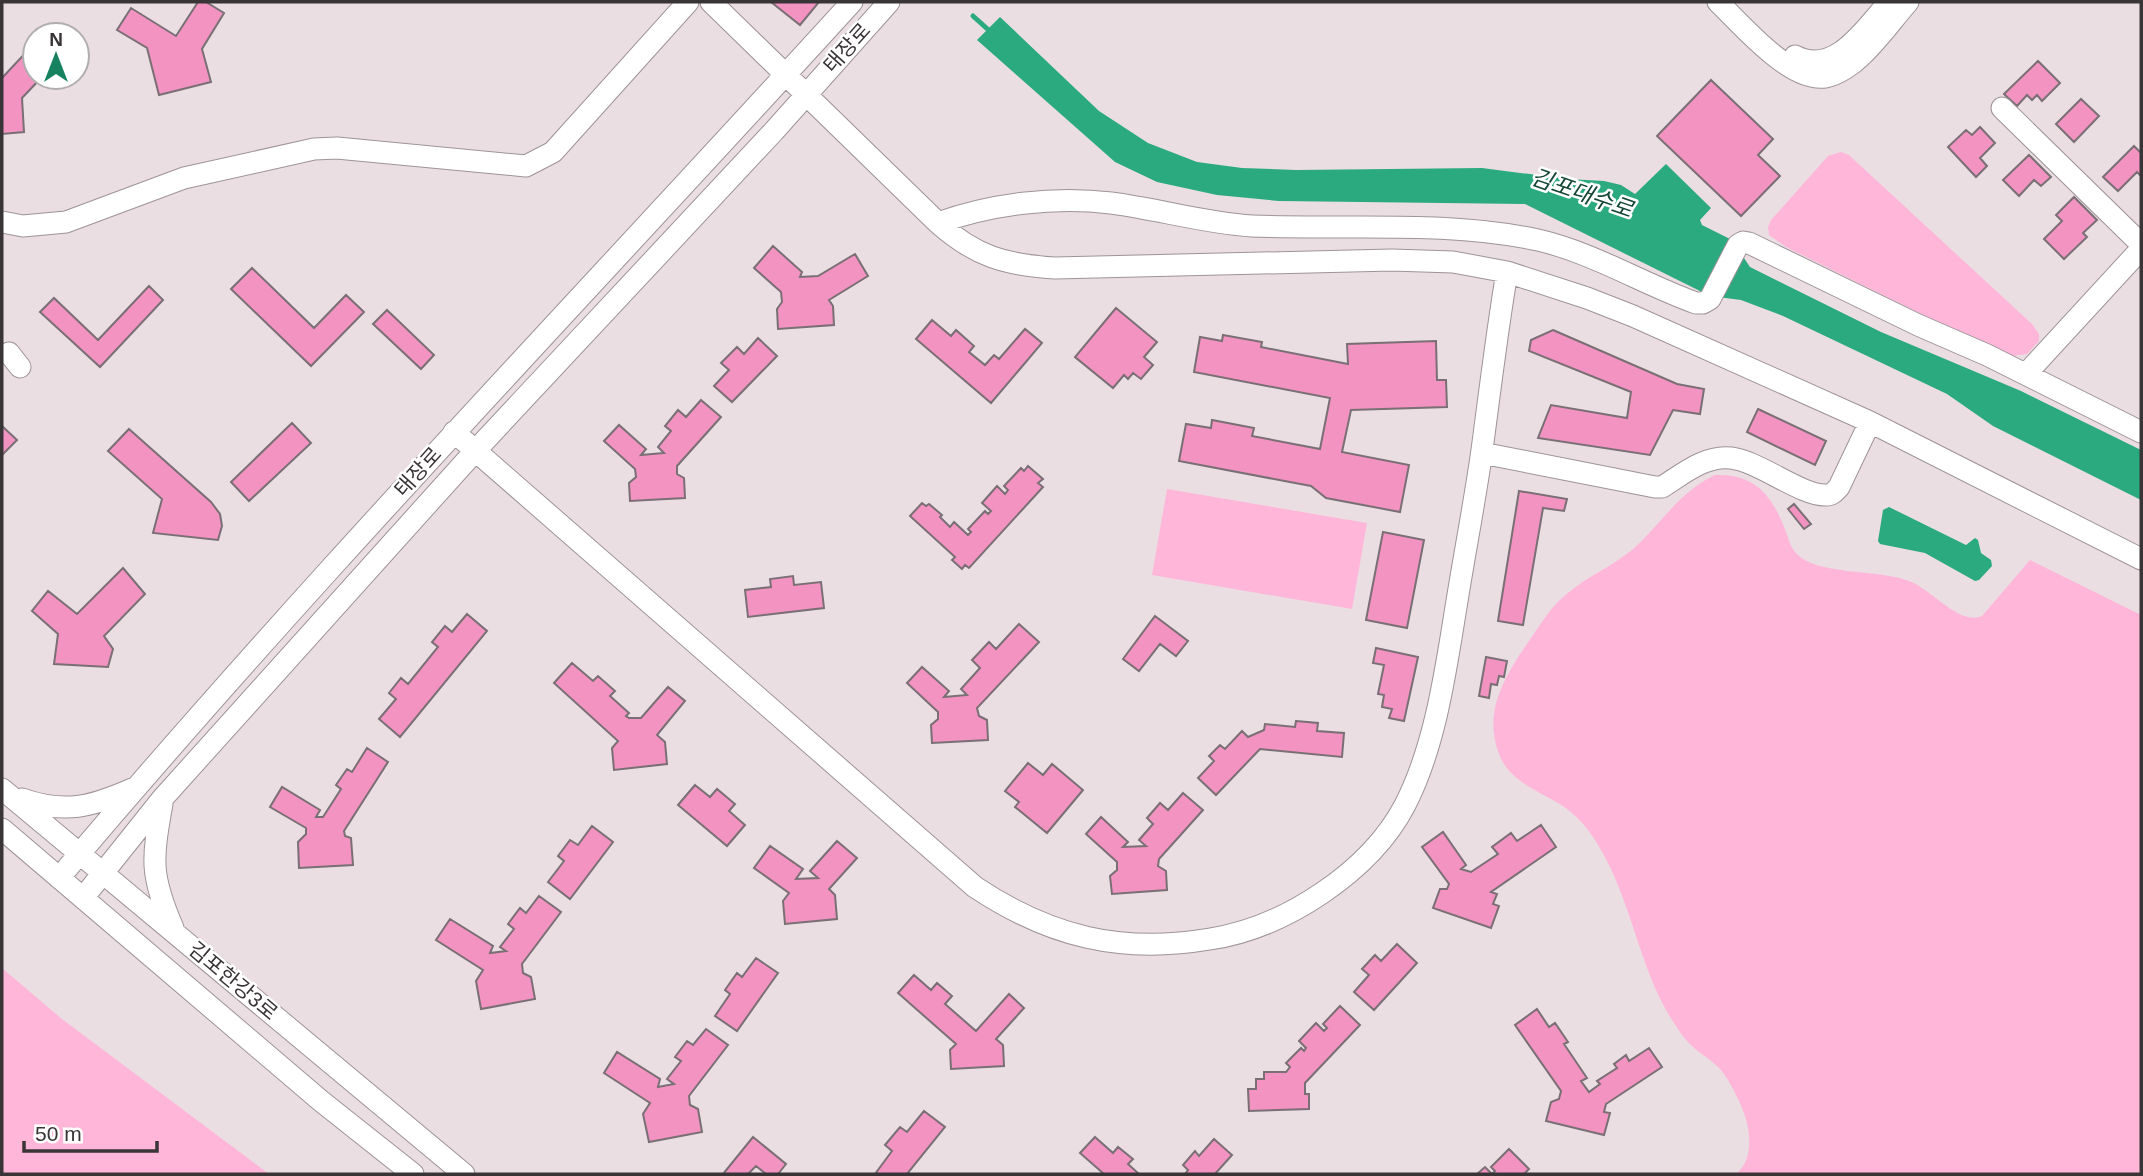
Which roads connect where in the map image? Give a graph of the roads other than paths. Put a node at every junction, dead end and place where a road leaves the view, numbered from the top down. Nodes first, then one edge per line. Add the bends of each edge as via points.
1 (688, 2) edge
2 (711, 2) edge
3 (852, 2) edge
4 (889, 2) edge
5 (1717, 2) edge
6 (1735, 2) edge
7 (1890, 2) edge
8 (1908, 2) edge
9 (785, 75) junction
10 (805, 94) junction
11 (2001, 108) dead end
12 (2, 222) edge
13 (938, 223) junction
14 (2141, 247) edge
15 (1507, 272) junction
16 (2026, 374) junction
17 (1870, 422) junction
18 (454, 432) junction
19 (2141, 432) edge
20 (476, 450) junction
21 (1482, 453) junction
22 (2141, 559) edge
23 (137, 787) junction
24 (5, 791) edge
25 (162, 799) junction
26 (2, 829) edge
27 (80, 854) junction
28 (104, 873) junction
29 (59, 878) junction
30 (83, 898) junction
31 (176, 933) junction
32 (413, 1174) edge
33 (464, 1174) edge

1 - 12 street via 553,152 526,166 314,149 184,177 66,222 23,226
2 - 9 street
3 - 9 street, 태장로
4 - 10 street, 태장로
5 - 8 street via 1796,72 1811,77 1826,77 1862,55
6 - 7 street via 1772,38 1808,63 1821,62 1849,46
9 - 10 street
9 - 18 street, 태장로
10 - 13 street
10 - 20 street, 태장로
11 - 14 street
13 - 15 street via 980,253 1028,266 1392,260 1443,261
13 - 16 street via 989,209 1082,201 1248,226 1483,231 1566,249 1696,303 1710,299 1743,242
14 - 16 street
15 - 17 street via 1621,312
15 - 21 street
16 - 19 street
17 - 21 street via 1839,486 1828,495 1730,458 1706,461 1655,487
17 - 22 street
18 - 20 street
18 - 23 street, 태장로
20 - 21 street via 975,887 1017,913 1075,935 1129,945 1220,938 1276,919 1355,867 1391,826 1414,786 1429,740
20 - 25 street, 태장로
23 - 24 street via 97,804 64,809 45,807
23 - 27 street, 태장로
24 - 27 street, 김포한강3로
25 - 28 street, 태장로
25 - 31 street via 154,875
26 - 29 street, 김포한강3로
27 - 28 street, 김포한강3로
27 - 29 street, 태장로
28 - 30 street, 태장로
28 - 31 street, 김포한강3로
29 - 30 street, 김포한강3로
30 - 32 street, 김포한강3로
31 - 33 street, 김포한강3로

